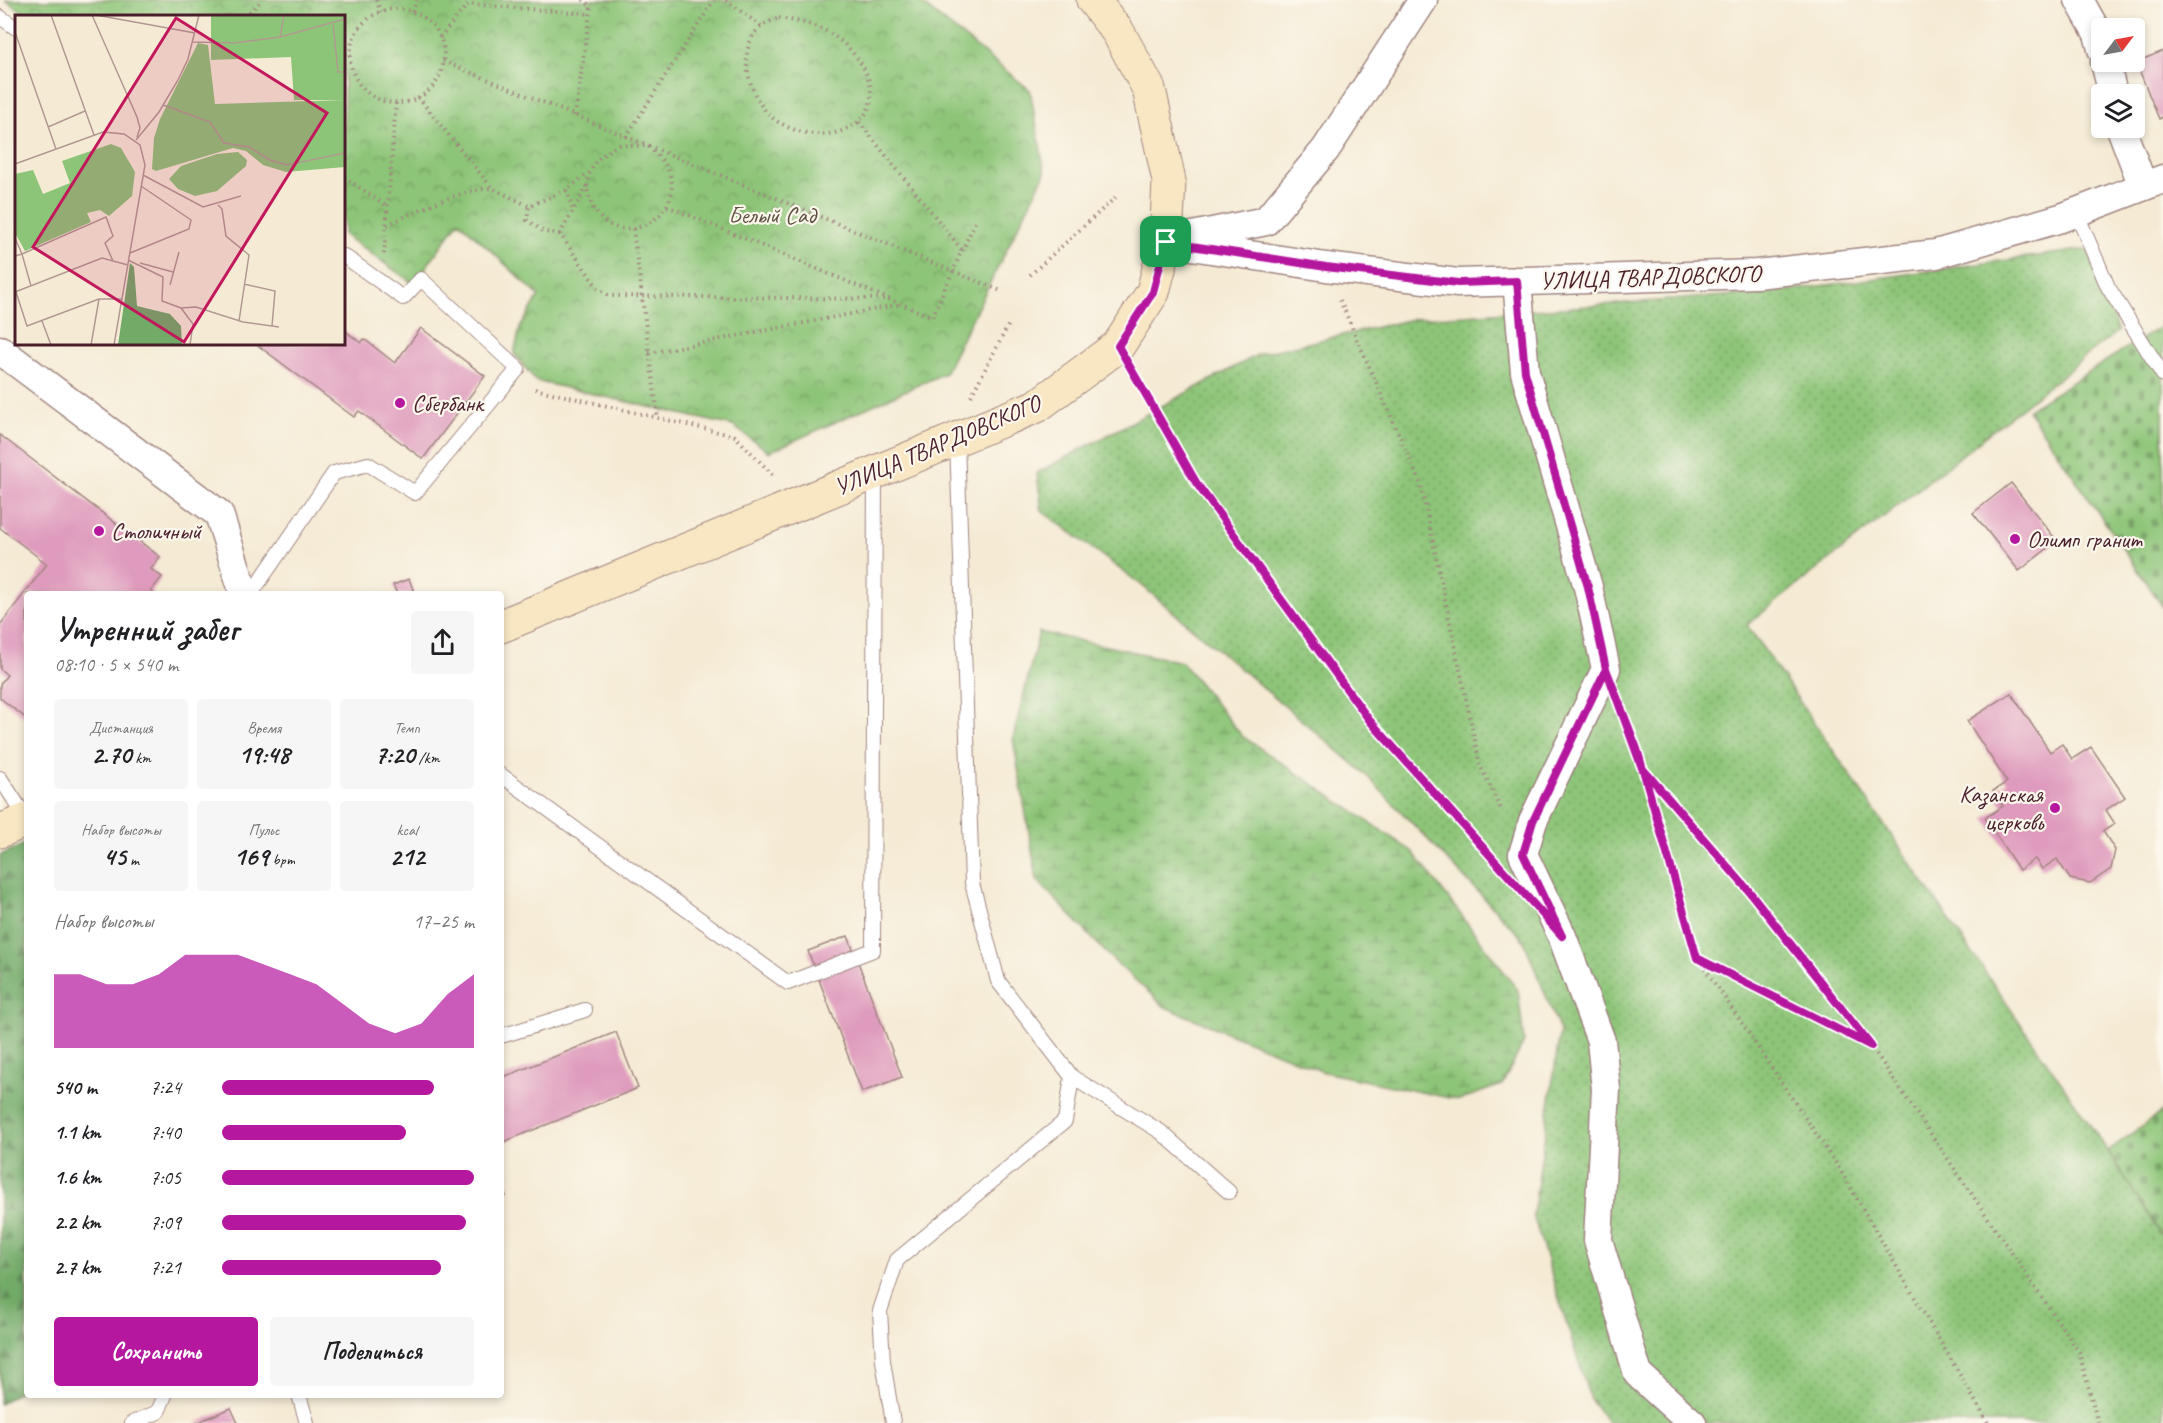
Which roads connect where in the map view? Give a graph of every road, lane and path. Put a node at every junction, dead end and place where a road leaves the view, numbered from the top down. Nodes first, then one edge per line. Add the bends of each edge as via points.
1 (262, 0) edge
2 (376, 0) edge
3 (417, 0) edge
4 (583, 0) edge
5 (714, 0) edge
6 (726, 0) edge
7 (1093, 0) edge
8 (1423, 0) edge
9 (2079, 0) edge
10 (381, 12) junction
11 (412, 12) junction
12 (590, 14) junction
13 (246, 15) edge
14 (0, 16) edge
15 (2091, 21) edge
16 (761, 26) junction
17 (15, 27) edge
18 (440, 38) junction
19 (350, 51) junction
20 (345, 52) edge
21 (443, 61) junction
22 (418, 97) junction
23 (396, 103) junction
24 (574, 116) junction
25 (860, 122) junction
26 (626, 137) junction
27 (2127, 138) edge
28 (648, 146) junction
29 (590, 172) junction
30 (345, 178) edge
31 (2153, 182) edge
32 (587, 186) junction
33 (492, 188) junction
34 (567, 190) junction
35 (1116, 197) dead end
36 (529, 206) junction
37 (667, 206) junction
38 (388, 207) junction
39 (572, 209) junction
40 (2076, 212) junction
41 (975, 222) dead end
42 (387, 225) junction
43 (633, 230) junction
44 (560, 234) junction
45 (1166, 242) junction
46 (962, 250) junction
47 (345, 257) edge
48 (1326, 267) junction
49 (952, 270) junction
50 (1030, 275) dead end
51 (1517, 281) junction
52 (381, 283) junction
53 (1002, 291) dead end
54 (642, 298) junction
55 (890, 299) junction
56 (902, 304) junction
57 (1010, 322) dead end
58 (1118, 346) junction
59 (0, 350) edge
60 (649, 353) junction
61 (2163, 375) edge
62 (507, 382) junction
63 (967, 402) dead end
64 (658, 418) junction
65 (957, 439) junction
66 (875, 472) junction
67 (783, 473) dead end
68 (243, 591) edge
69 (253, 591) edge
70 (504, 625) edge
71 (1606, 669) junction
72 (1642, 768) junction
73 (504, 777) edge
74 (0, 778) edge
75 (24, 815) edge
76 (24, 821) edge
77 (0, 831) edge
78 (1523, 854) junction
79 (1493, 859) dead end
80 (1697, 958) junction
81 (585, 1010) dead end
82 (504, 1035) edge
83 (1871, 1046) junction
84 (1072, 1077) junction
85 (1229, 1192) dead end
86 (164, 1398) edge
87 (300, 1398) edge
88 (132, 1423) edge
89 (307, 1423) edge
90 (892, 1423) edge
91 (1692, 1423) edge
92 (1988, 1423) edge
93 (2098, 1423) edge

1 - 13 path
2 - 10 path
3 - 11 path
4 - 12 path via 591,6
5 - 26 path
6 - 16 path
7 - 45 street via 1118,32 1149,89 1169,181
8 - 45 street via 1326,149 1266,221
9 - 15 street
10 - 11 path
10 - 19 path via 363,23
11 - 18 path via 432,24
12 - 18 path via 468,4
12 - 24 path
14 - 17 lane
16 - 25 path via 779,18 799,22 831,33 846,45 864,68 870,87 869,106
16 - 25 path via 753,36 746,66 752,87 774,119 820,136
18 - 21 path
19 - 20 path
19 - 23 path via 357,81 381,100
21 - 22 path via 436,82
21 - 24 path
22 - 23 path
22 - 33 path
23 - 38 path
24 - 26 path
25 - 46 path
26 - 28 path
27 - 31 street
28 - 29 path via 619,145 597,160
28 - 37 path via 666,166 671,179
28 - 49 path
29 - 32 path
29 - 34 path
30 - 38 path
31 - 40 street, УЛИЦА ТВАРДОВСКОГО
32 - 39 path
32 - 43 path via 589,200 601,218 619,228
33 - 36 path
33 - 42 path via 466,190
34 - 36 path
34 - 39 path
35 - 50 path
36 - 44 path via 527,220 544,232
37 - 43 path via 647,226
37 - 55 path
38 - 42 path
39 - 44 path
40 - 51 street, УЛИЦА ТВАРДОВСКОГО via 1936,254 1756,274
40 - 61 lane via 2108,287
41 - 46 path
42 - 52 path
43 - 54 path
44 - 54 path via 598,288 610,296
45 - 48 street, УЛИЦА ТВАРДОВСКОГО
45 - 58 street, УЛИЦА ТВАРДОВСКОГО via 1153,292
46 - 49 path
47 - 52 lane
48 - 51 street, УЛИЦА ТВАРДОВСКОГО via 1458,283
48 - 78 path via 1421,485 1480,765
49 - 53 path
49 - 56 path via 932,317
51 - 71 street via 1525,372 1588,587
52 - 62 lane via 403,298 422,279 518,369
54 - 55 path
54 - 60 path
55 - 56 path
56 - 60 path
57 - 63 path
58 - 65 street, УЛИЦА ТВАРДОВСКОГО via 1037,406
58 - 79 path via 1197,484 1370,721
59 - 68 street via 219,514
60 - 64 path
62 - 64 path
62 - 69 lane via 416,493 368,464 334,473
64 - 67 path via 735,436 772,477
65 - 66 street, УЛИЦА ТВАРДОВСКОГО
65 - 84 lane via 972,883 998,981
66 - 70 street, УЛИЦА ТВАРДОВСКОГО
66 - 73 lane via 873,951 788,983
71 - 72 path
71 - 78 street via 1533,821
72 - 80 path
72 - 83 path via 1748,890
74 - 75 lane
76 - 77 street
78 - 91 street via 1562,936 1601,1041 1606,1089 1598,1240 1601,1251 1638,1374
80 - 83 path
80 - 92 path via 1839,1168
81 - 82 lane
83 - 93 path via 2079,1352
84 - 85 lane via 1161,1131
84 - 90 lane via 1065,1121 897,1260 880,1311
86 - 88 lane via 158,1412
87 - 89 lane

